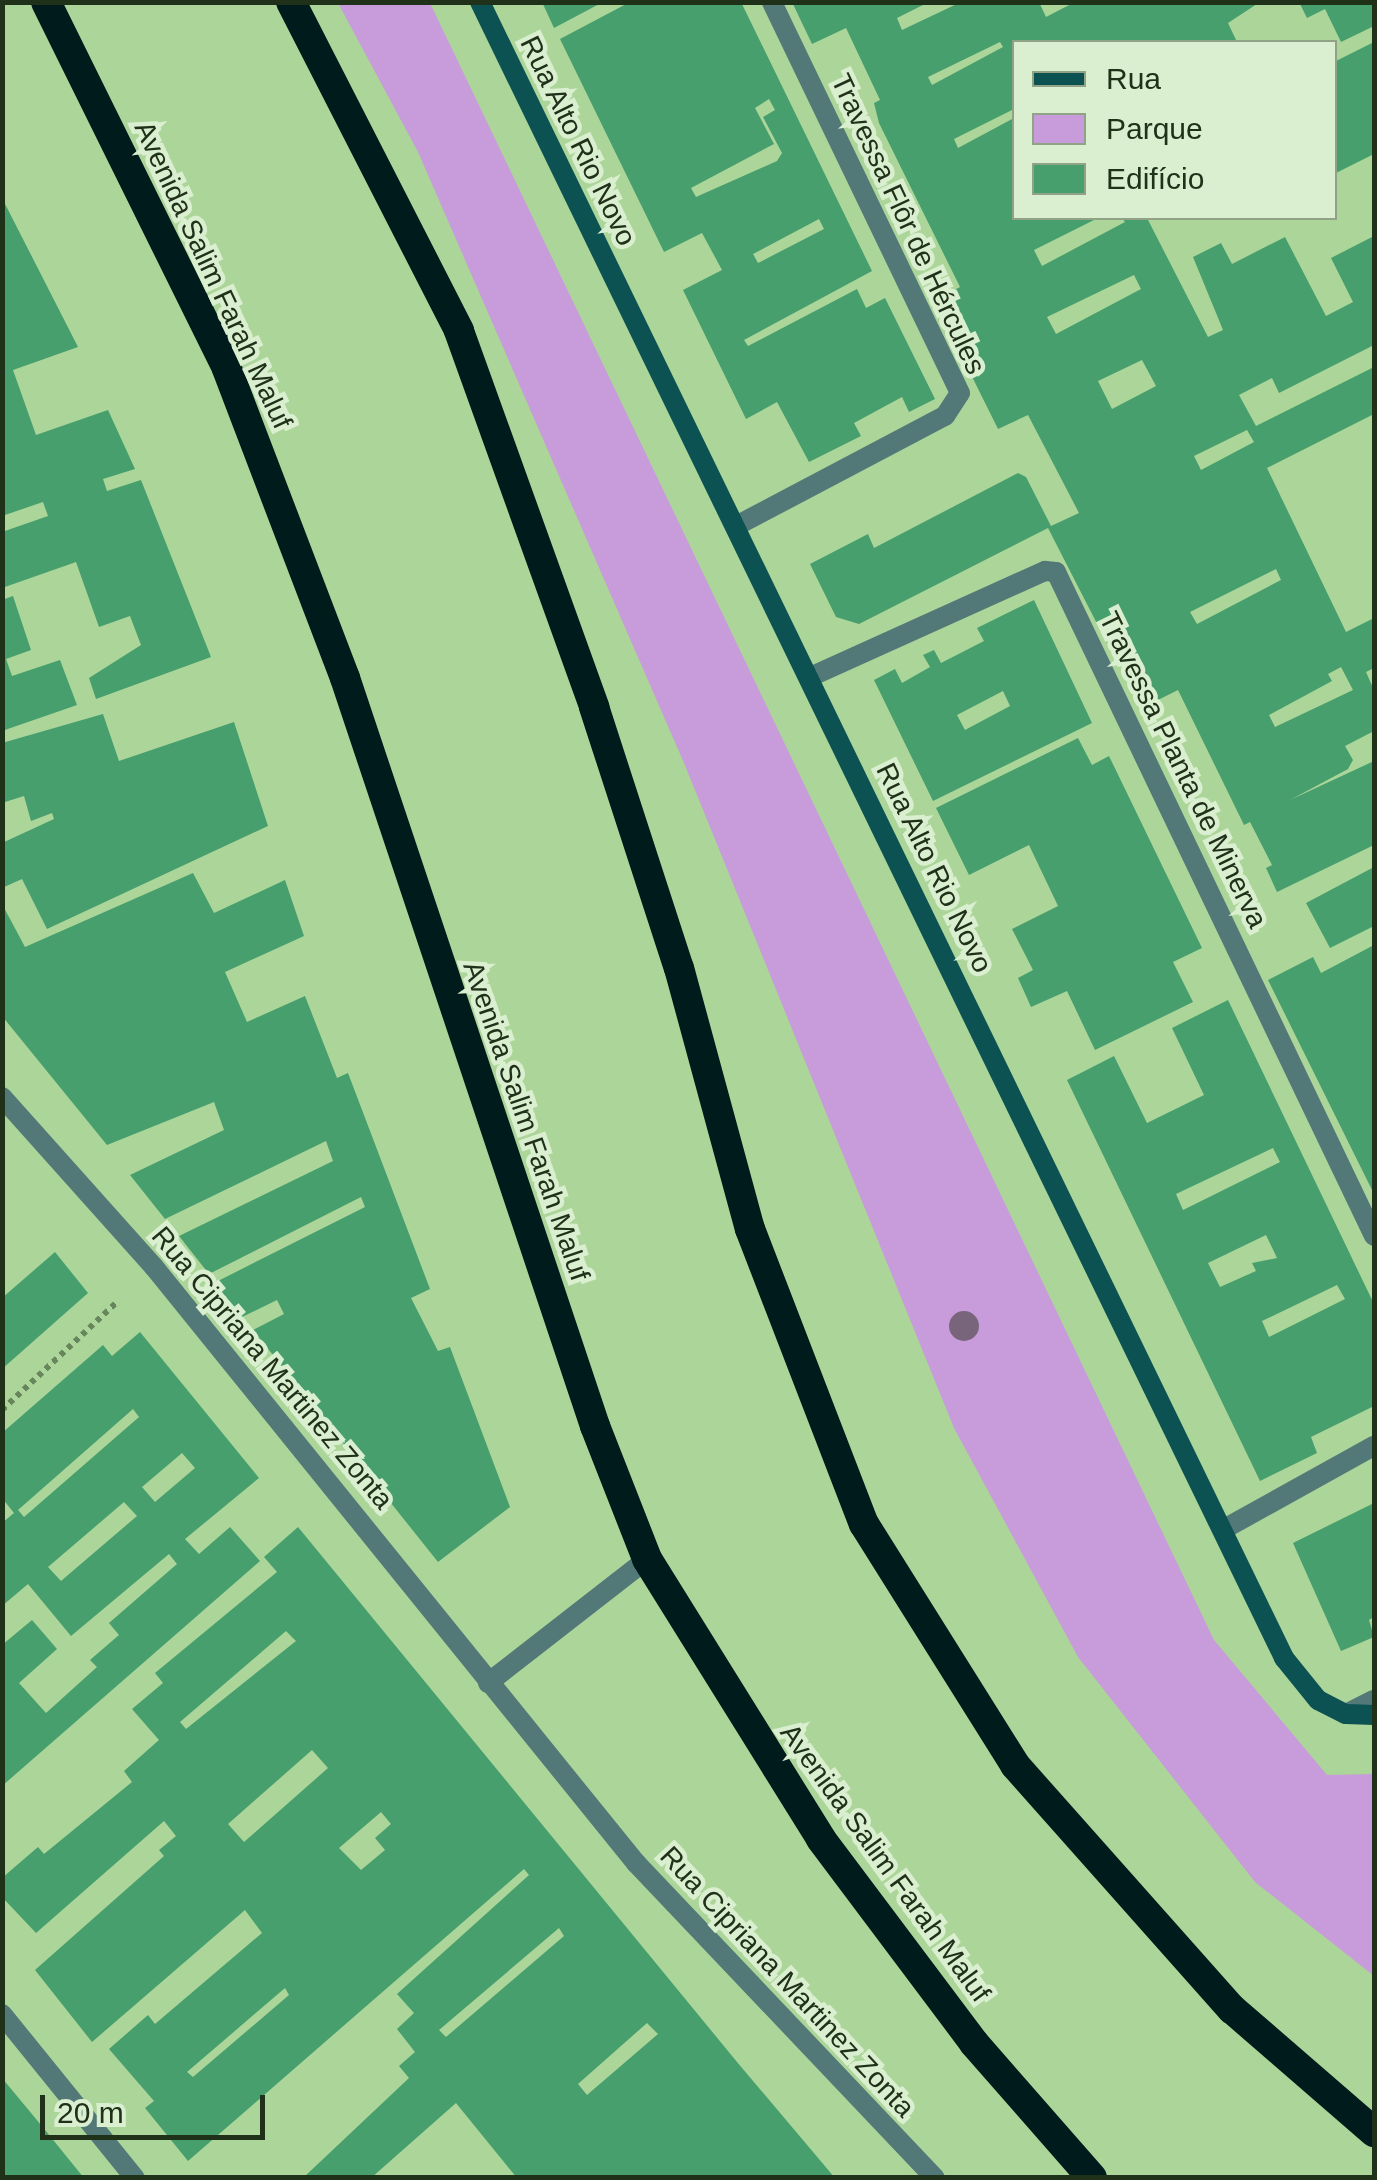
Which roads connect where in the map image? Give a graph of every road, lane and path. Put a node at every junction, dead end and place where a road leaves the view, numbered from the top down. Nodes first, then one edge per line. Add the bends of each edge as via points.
1 (46, 2) edge
2 (291, 2) edge
3 (480, 2) edge
4 (772, 2) edge
5 (736, 526) junction
6 (810, 676) junction
7 (2, 1097) edge
8 (1374, 1236) edge
9 (154, 1268) junction
10 (2, 1410) edge
11 (1374, 1446) edge
12 (1224, 1529) junction
13 (647, 1559) junction
14 (488, 1683) junction
15 (1374, 1700) edge
16 (1346, 1714) junction
17 (1374, 1715) edge
18 (2, 2014) edge
19 (1374, 2132) edge
20 (136, 2178) edge
21 (935, 2178) edge
22 (1092, 2178) edge

1 - 13 highway, Avenida Salim Farah Maluf via 227,369 344,678 595,1426
2 - 19 highway via 460,331 594,707 678,968 750,1229 864,1524 1016,1765 1232,2009
3 - 5 street, Rua Alto Rio Novo
4 - 5 street, Travessa Flôr de Hércules via 960,393 944,416
5 - 6 street, Rua Alto Rio Novo
6 - 8 street, Travessa Planta de Minerva via 1056,572
6 - 12 street, Rua Alto Rio Novo
7 - 9 street, Rua Cipriana Martinez Zonta
9 - 10 path
9 - 14 street, Rua Cipriana Martinez Zonta via 389,1552
11 - 12 street
12 - 16 street, Rua Alto Rio Novo via 1284,1658 1318,1700
13 - 14 street
13 - 22 highway, Avenida Salim Farah Maluf via 821,1840 974,2043
14 - 21 street, Rua Cipriana Martinez Zonta via 636,1862
15 - 16 street
16 - 17 street
18 - 20 street

